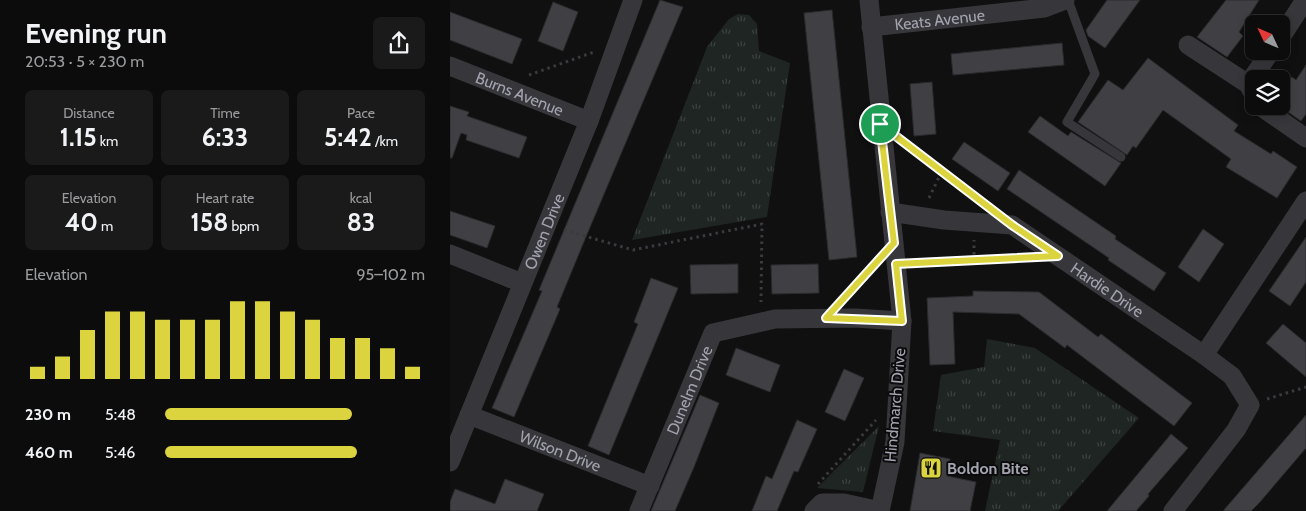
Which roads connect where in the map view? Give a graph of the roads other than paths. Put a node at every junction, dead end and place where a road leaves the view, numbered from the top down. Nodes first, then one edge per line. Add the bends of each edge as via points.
1 (633, 0) edge
2 (869, 0) edge
3 (1066, 0) edge
4 (1305, 0) edge
5 (1300, 23) edge
6 (871, 27) junction
7 (1188, 45) dead end
8 (450, 66) edge
9 (1245, 85) edge
10 (1273, 115) edge
11 (589, 121) junction
12 (1306, 138) edge
13 (1121, 157) dead end
14 (1306, 201) edge
15 (890, 212) junction
16 (450, 254) edge
17 (522, 284) junction
18 (902, 321) junction
19 (1204, 355) junction
20 (469, 415) junction
21 (450, 462) edge
22 (650, 486) junction
23 (639, 511) edge
24 (814, 511) edge
25 (880, 511) edge
26 (1172, 511) edge

1 - 11 street, Owen Drive
2 - 6 street, Hindmarch Drive
3 - 6 street, Keats Avenue via 1044,8
3 - 13 lane via 1095,74 1067,122
4 - 5 street
6 - 15 street, Hindmarch Drive
7 - 9 street
8 - 11 street, Burns Avenue
10 - 12 street
11 - 17 street, Owen Drive
14 - 19 street
15 - 18 street, Hindmarch Drive
15 - 19 street, Hardie Drive via 1012,225
16 - 17 street
17 - 20 street, Owen Drive
18 - 22 street, Dunelm Drive via 775,319 713,333
18 - 25 street, Hindmarch Drive via 895,442
19 - 26 street, Hardie Drive via 1232,376 1250,405 1236,430
20 - 21 street, Owen Drive
20 - 22 street, Wilson Drive
22 - 23 street, Dunelm Drive
24 - 25 street via 822,503 844,503

